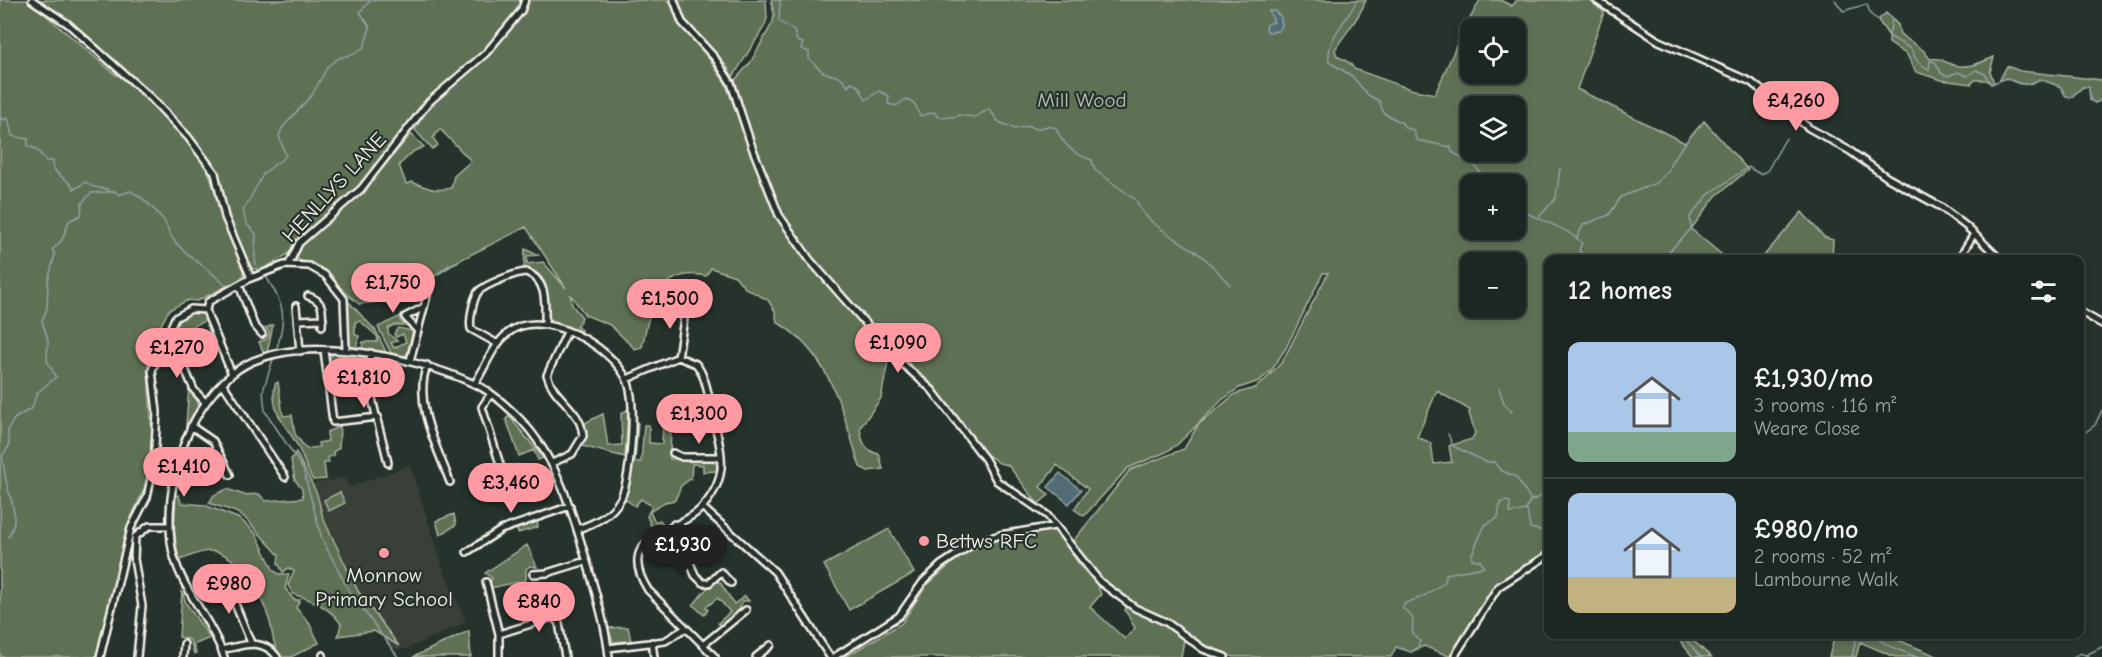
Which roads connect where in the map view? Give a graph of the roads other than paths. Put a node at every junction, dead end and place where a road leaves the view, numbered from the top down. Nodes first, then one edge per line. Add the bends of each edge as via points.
1 (32, 0) edge
2 (525, 0) edge
3 (674, 0) edge
4 (1596, 0) edge
5 (1974, 234) junction
6 (1961, 255) edge
7 (1996, 255) edge
8 (289, 264) junction
9 (254, 277) junction
10 (239, 285) junction
11 (429, 288) dead end
12 (308, 296) dead end
13 (296, 306) dead end
14 (686, 306) dead end
15 (424, 308) junction
16 (206, 310) junction
17 (2084, 314) edge
18 (322, 319) junction
19 (298, 320) junction
20 (546, 324) junction
21 (2102, 324) edge
22 (322, 326) dead end
23 (418, 331) junction
24 (567, 332) junction
25 (262, 334) dead end
26 (172, 339) dead end
27 (498, 344) junction
28 (324, 350) junction
29 (346, 350) junction
30 (300, 351) junction
31 (371, 354) junction
32 (678, 357) junction
33 (410, 361) junction
34 (427, 365) junction
35 (232, 374) junction
36 (627, 379) junction
37 (475, 383) junction
38 (223, 384) junction
39 (490, 395) junction
40 (205, 402) junction
41 (709, 403) junction
42 (677, 406) dead end
43 (378, 417) junction
44 (191, 426) junction
45 (673, 453) dead end
46 (721, 457) junction
47 (388, 463) dead end
48 (552, 463) junction
49 (518, 469) dead end
50 (230, 475) dead end
51 (285, 477) dead end
52 (450, 482) dead end
53 (570, 506) junction
54 (702, 507) junction
55 (674, 524) junction
56 (170, 526) junction
57 (1055, 526) junction
58 (577, 529) junction
59 (467, 552) dead end
60 (1544, 558) edge
61 (586, 561) junction
62 (533, 574) dead end
63 (216, 578) dead end
64 (486, 582) dead end
65 (731, 583) dead end
66 (746, 610) dead end
67 (686, 628) junction
68 (499, 634) junction
69 (652, 642) junction
70 (251, 643) junction
71 (184, 644) dead end
72 (703, 645) junction
73 (771, 645) dead end
74 (608, 648) junction
75 (222, 650) junction
76 (100, 657) edge
77 (137, 657) edge
78 (183, 657) edge
79 (224, 657) edge
80 (277, 657) edge
81 (499, 657) edge
82 (565, 657) edge
83 (609, 657) edge
84 (654, 657) edge
85 (715, 657) edge
86 (756, 657) edge
87 (832, 657) edge
88 (1225, 657) edge
89 (1454, 657) edge

1 - 9 street via 68,24 150,97 188,137 215,173 225,217
2 - 8 street, HENLLYS LANE via 486,52 429,102 361,189 299,243
3 - 57 street via 682,22 715,58 731,83 779,215 799,245 896,357 932,390 985,459 997,481 1039,507
4 - 5 street via 1659,40 1751,82 1809,128 1924,196
5 - 6 street
5 - 7 street
8 - 9 street
8 - 29 street via 317,269 340,291 346,311
9 - 10 street
10 - 16 street via 212,298
10 - 25 street via 254,325
11 - 15 street
12 - 18 street via 319,301
13 - 19 street
14 - 32 street
15 - 23 street
15 - 23 street via 405,317
16 - 35 street
16 - 76 street via 191,309 175,318 152,370 157,412 154,465 147,496 131,528
17 - 21 street
18 - 19 street
18 - 22 street
19 - 30 street
20 - 24 street
20 - 27 street via 521,326
20 - 27 street via 544,291 539,280 526,272 514,274 478,292 471,317 471,329
23 - 33 street
24 - 36 street via 610,357
24 - 48 street via 547,375 552,388 579,417 583,436 572,454
26 - 40 street via 194,390
27 - 37 street
28 - 29 street
28 - 30 street
28 - 43 street via 333,422
29 - 31 street
30 - 35 street via 269,358
31 - 33 street
31 - 43 street
32 - 36 street
32 - 41 street via 692,361 700,369
33 - 34 street
34 - 37 street
34 - 52 street via 422,385 426,415
35 - 38 street
36 - 58 street via 633,417 621,498 601,519
37 - 39 street
38 - 40 street
38 - 51 street
39 - 48 street via 519,418
39 - 49 street via 482,406 503,474
40 - 44 street
41 - 42 street
41 - 46 street
43 - 47 street
44 - 50 street via 213,441
44 - 56 street via 177,473
45 - 46 street via 682,457
46 - 54 street via 719,481
48 - 53 street
53 - 58 street
53 - 59 street via 501,530
54 - 55 street
54 - 87 street via 775,572
55 - 65 street via 695,575 703,583 710,583 721,572
55 - 67 street via 647,540 638,568 648,590
56 - 75 street via 176,564
56 - 77 street via 149,526 135,537 134,559 142,606
57 - 87 street via 976,542 922,582 899,616
57 - 88 street via 1105,586 1203,649
58 - 61 street
60 - 89 street via 1498,587
61 - 62 street
61 - 74 street
63 - 70 street via 231,594
64 - 68 street
66 - 72 street
67 - 69 street via 673,639
67 - 72 street
68 - 81 street
68 - 82 street via 553,617 559,623
69 - 74 street
69 - 84 street
70 - 75 street
70 - 80 street via 266,647
71 - 78 street
72 - 85 street
73 - 86 street
74 - 83 street
75 - 79 street

